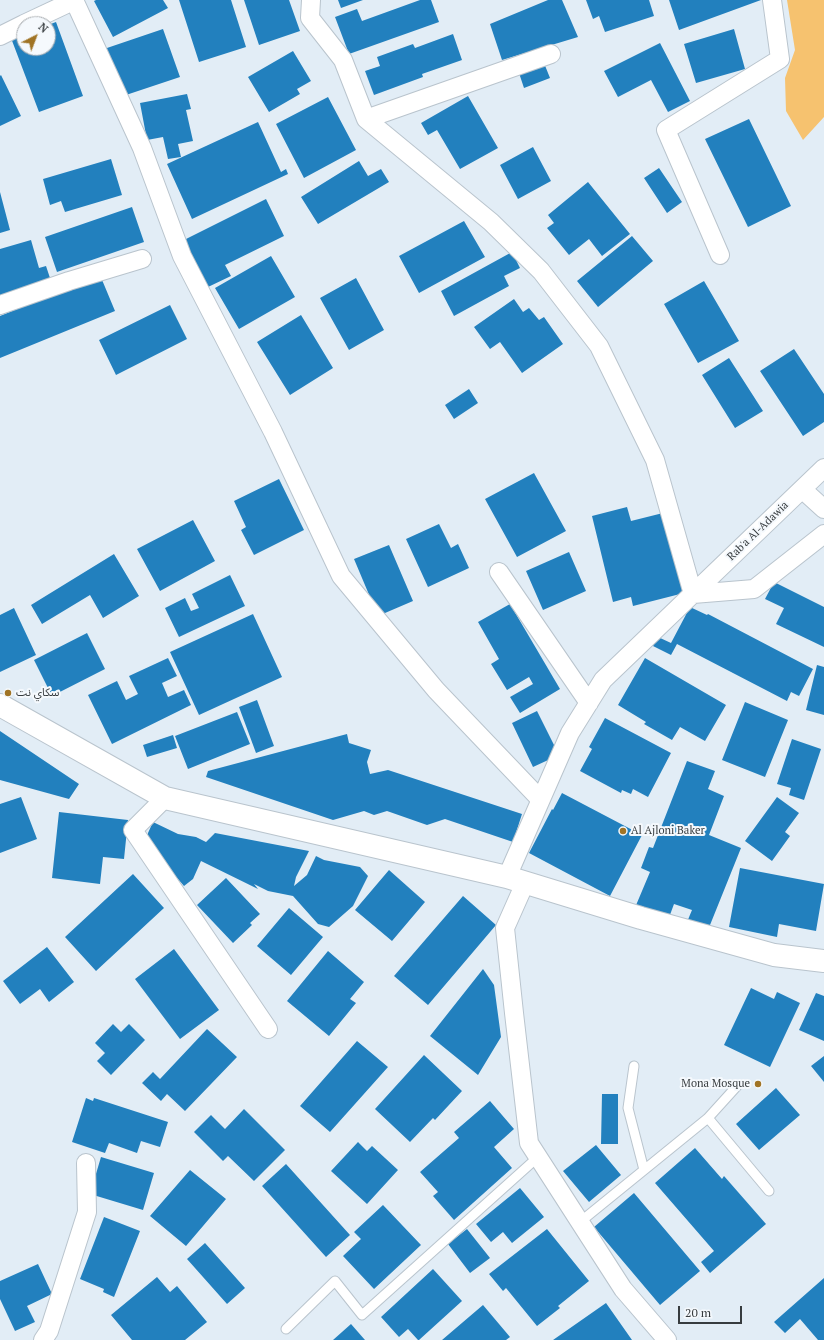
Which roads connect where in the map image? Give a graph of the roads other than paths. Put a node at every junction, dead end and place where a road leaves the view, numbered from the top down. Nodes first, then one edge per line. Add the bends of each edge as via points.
1 (74, 0) edge
2 (311, 0) edge
3 (772, 0) edge
4 (41, 16) edge
5 (16, 28) edge
6 (0, 36) edge
7 (551, 54) dead end
8 (366, 120) junction
9 (720, 255) dead end
10 (142, 259) dead end
11 (0, 305) edge
12 (824, 468) edge
13 (802, 489) junction
14 (824, 509) edge
15 (824, 534) edge
16 (499, 572) dead end
17 (693, 594) junction
18 (589, 703) junction
19 (0, 705) edge
20 (165, 798) junction
21 (540, 799) junction
22 (516, 880) junction
23 (824, 961) edge
24 (268, 1030) dead end
25 (634, 1066) dead end
26 (737, 1086) dead end
27 (708, 1118) junction
28 (538, 1158) junction
29 (86, 1163) dead end
30 (644, 1170) junction
31 (769, 1191) dead end
32 (580, 1222) junction
33 (286, 1329) dead end
34 (43, 1340) edge
35 (667, 1340) edge

1 - 4 street
1 - 21 street via 142,148 182,256 273,432 341,576 436,690
2 - 8 street via 310,18 343,60
3 - 9 street via 780,59 666,130
5 - 6 street
7 - 8 street
8 - 17 street via 491,222 541,271 599,346 655,460
10 - 11 street
12 - 13 street, Rab'a Al-Adawia
13 - 14 street
13 - 17 street, Rab'a Al-Adawia
15 - 17 street via 754,589
16 - 18 street
17 - 18 street, Rab'a Al-Adawia via 603,680
18 - 21 street, Rab'a Al-Adawia via 570,733
19 - 20 street
20 - 22 street
20 - 24 street via 133,830
21 - 22 street, Rab'a Al-Adawia
22 - 23 street via 774,955
22 - 28 street, Rab'a Al-Adawia via 505,928 529,1143
25 - 30 lane via 628,1108
26 - 27 lane
27 - 30 lane
27 - 31 lane
28 - 32 street, Rab'a Al-Adawia
28 - 33 lane via 362,1315 335,1281
29 - 34 street via 87,1212 50,1331
30 - 32 lane
32 - 35 street, Rab'a Al-Adawia via 624,1289

